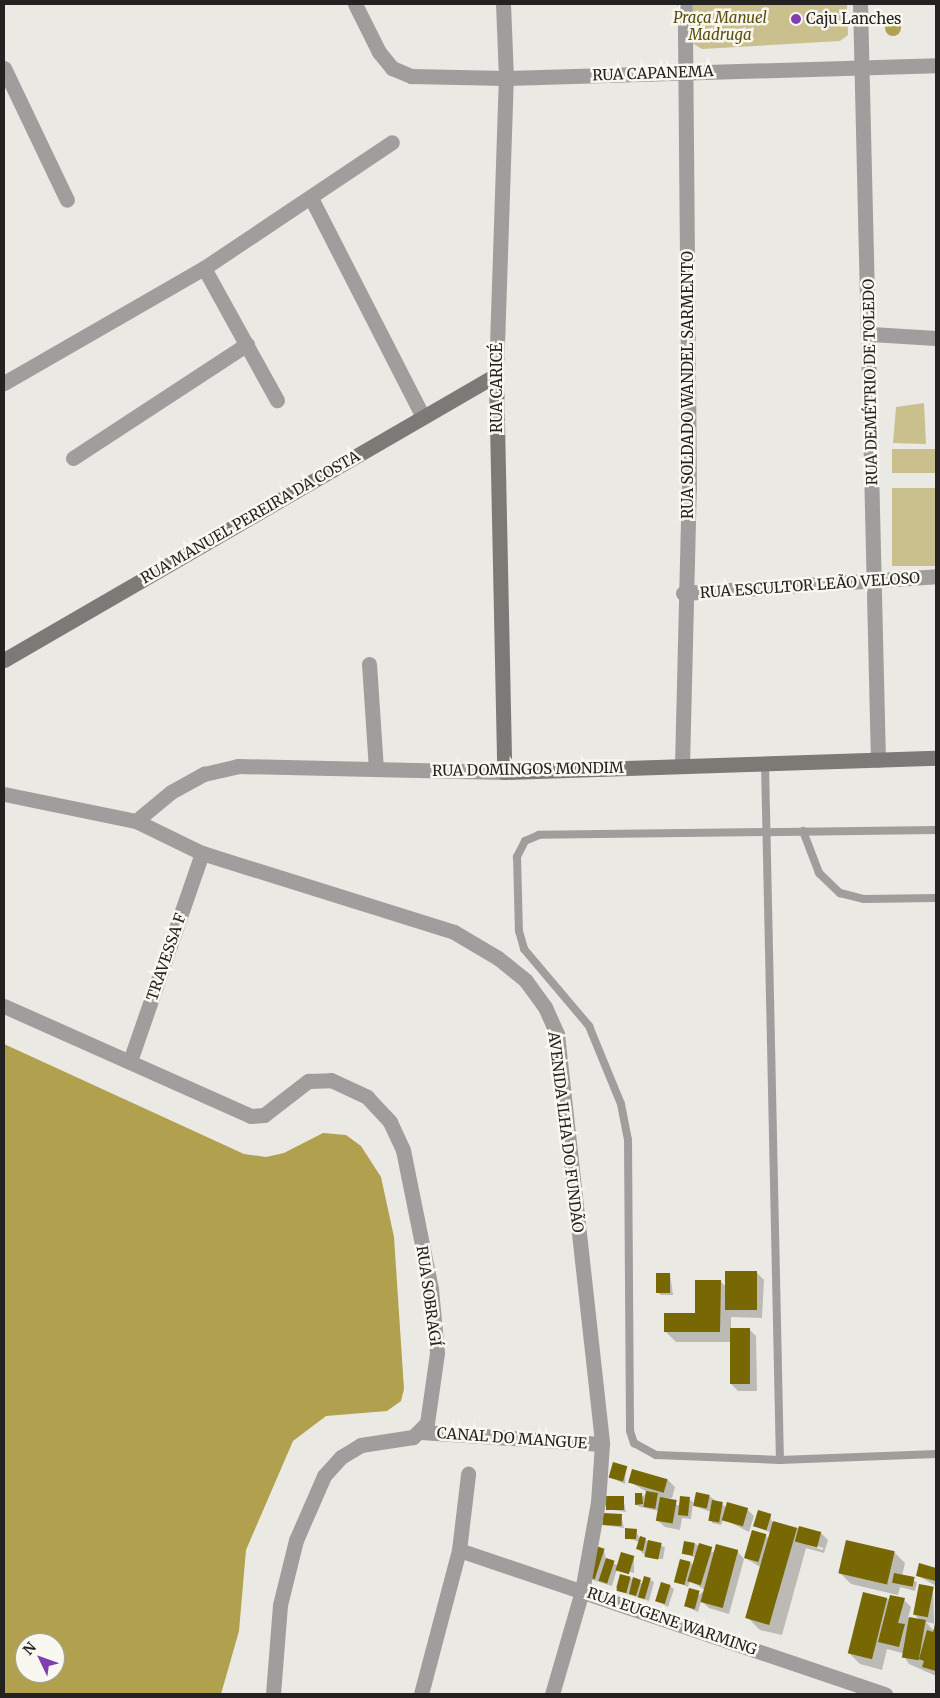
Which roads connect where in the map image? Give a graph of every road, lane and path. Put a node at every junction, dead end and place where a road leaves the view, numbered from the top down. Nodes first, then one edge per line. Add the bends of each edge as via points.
1 (355, 4) edge
2 (503, 4) edge
3 (685, 4) edge
4 (860, 4) edge
5 (936, 65) edge
6 (860, 66) junction
7 (4, 68) edge
8 (689, 72) junction
9 (506, 78) junction
10 (392, 142) dead end
11 (311, 198) junction
12 (67, 200) dead end
13 (204, 268) junction
14 (871, 334) junction
15 (936, 338) edge
16 (247, 344) junction
17 (496, 375) junction
18 (4, 383) edge
19 (277, 400) dead end
20 (423, 417) junction
21 (72, 458) dead end
22 (936, 576) edge
23 (870, 578) junction
24 (683, 593) junction
25 (4, 660) edge
26 (369, 664) dead end
27 (936, 758) edge
28 (878, 760) junction
29 (765, 764) junction
30 (682, 766) junction
31 (376, 769) junction
32 (504, 772) junction
33 (4, 794) edge
34 (136, 821) junction
35 (936, 830) edge
36 (804, 831) junction
37 (769, 832) junction
38 (202, 852) junction
39 (936, 898) edge
40 (4, 1006) edge
41 (130, 1061) junction
42 (421, 1432) junction
43 (602, 1444) junction
44 (936, 1454) edge
45 (780, 1460) junction
46 (468, 1474) dead end
47 (459, 1550) junction
48 (582, 1591) junction
49 (273, 1694) edge
50 (421, 1694) edge
51 (552, 1694) edge
52 (885, 1694) edge

1 - 9 street, RUA CAPANEMA via 379,52 392,68 411,76
2 - 9 street, RUA CARICÉ
3 - 8 street, RUA SOLDADO WANDEL SARMENTO
4 - 6 street, RUA DEMÉTRIO DE TOLEDO
5 - 6 street, RUA CAPANEMA
6 - 8 street, RUA CAPANEMA
6 - 14 street, RUA DEMÉTRIO DE TOLEDO
7 - 12 street
8 - 9 street, RUA CAPANEMA
8 - 24 street, RUA SOLDADO WANDEL SARMENTO via 689,489
9 - 17 street, RUA CARICÉ
10 - 11 street
11 - 13 street
11 - 20 street
13 - 16 street
13 - 18 street
14 - 15 street
14 - 23 street, RUA DEMÉTRIO DE TOLEDO
16 - 19 street
16 - 21 street
17 - 20 street, RUA MANUEL PEREIRA DA COSTA
17 - 32 street, RUA CARICÉ
20 - 25 street, RUA MANUEL PEREIRA DA COSTA
22 - 23 street, RUA ESCULTOR LEÃO VELOSO
23 - 24 street, RUA ESCULTOR LEÃO VELOSO
23 - 28 street, RUA DEMÉTRIO DE TOLEDO
24 - 30 street, RUA SOLDADO WANDEL SARMENTO
26 - 31 street
27 - 28 street, RUA DOMINGOS MONDIM
28 - 29 street, RUA DOMINGOS MONDIM
29 - 30 street, RUA DOMINGOS MONDIM
29 - 37 lane
30 - 32 street, RUA DOMINGOS MONDIM
31 - 32 street, RUA DOMINGOS MONDIM
31 - 34 street, RUA DOMINGOS MONDIM via 238,766 196,778
33 - 34 street, AVENIDA ILHA DO FUNDÃO
34 - 38 street, AVENIDA ILHA DO FUNDÃO
35 - 36 lane
36 - 37 lane
36 - 39 lane via 819,873 840,893 864,899
37 - 45 lane
37 - 45 lane via 539,835 525,841 517,857 519,931 524,949 589,1026 621,1104 628,1140 630,1432 634,1443 656,1455
38 - 41 street, TRAVESSA F
38 - 43 street, AVENIDA ILHA DO FUNDÃO via 454,932 505,964 545,1007 557,1034
40 - 41 street, RUA SOBRAGÍ
41 - 42 street, RUA SOBRAGÍ via 251,1116 264,1115 308,1081 332,1080 367,1097 390,1122 403,1150 431,1289 436,1344 434,1391
42 - 43 street, CANAL DO MANGUE
42 - 49 street via 360,1445 340,1457 324,1476 296,1540 280,1605
43 - 48 street, AVENIDA ILHA DO FUNDÃO via 598,1502
44 - 45 lane
46 - 47 street
47 - 48 street, RUA EUGENE WARMING
47 - 50 street
48 - 51 street, AVENIDA ILHA DO FUNDÃO
48 - 52 street, RUA EUGENE WARMING

